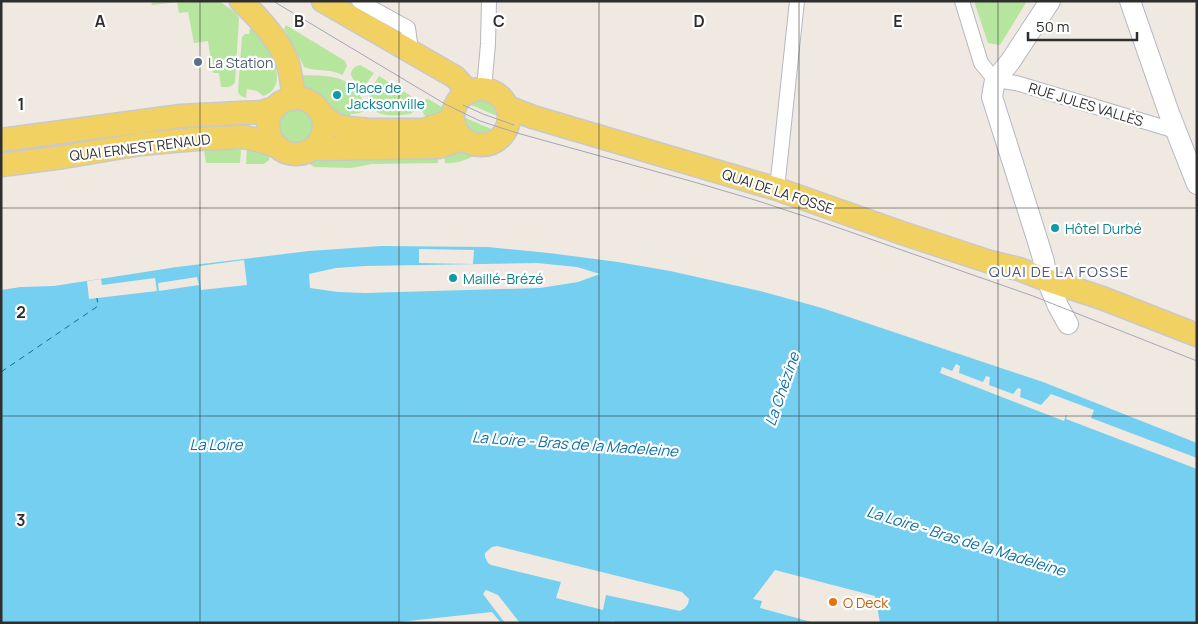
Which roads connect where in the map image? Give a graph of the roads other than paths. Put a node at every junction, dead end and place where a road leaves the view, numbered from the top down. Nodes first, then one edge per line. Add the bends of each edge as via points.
1 (241, 1) edge
2 (323, 1) edge
3 (359, 1) edge
4 (489, 1) edge
5 (797, 1) edge
6 (962, 1) edge
7 (1050, 1) edge
8 (1130, 1) edge
9 (411, 52) junction
10 (995, 80) junction
11 (476, 90) junction
12 (284, 104) junction
13 (507, 106) junction
14 (322, 115) junction
15 (458, 130) junction
16 (1176, 131) junction
17 (1, 140) edge
18 (278, 147) junction
19 (312, 149) junction
20 (1, 165) edge
21 (1197, 184) edge
22 (778, 188) junction
23 (1047, 280) junction
24 (1068, 324) dead end
25 (1197, 335) edge

1 - 12 main road via 257,17 286,59 290,72
2 - 9 main road
3 - 9 street via 408,28
4 - 11 street via 488,44
5 - 22 street
6 - 10 street via 981,63
7 - 10 main road
8 - 16 main road
9 - 11 main road
10 - 16 street, RUE JULES VALLÈS via 1016,83
10 - 23 main road via 992,97 1042,253
11 - 13 main road via 499,95
11 - 15 main road via 456,104 453,113
12 - 14 main road via 303,100 312,103
12 - 17 main road, QUAI ERNEST RENAUD via 261,112 182,116
12 - 18 main road via 270,118 268,128
13 - 15 main road via 508,127 497,141 480,146 471,144
13 - 22 main road, QUAI DE LA FOSSE via 533,117
14 - 15 main road via 335,125 348,128
14 - 19 main road via 323,134
15 - 19 main road via 438,147
16 - 21 main road
18 - 19 main road via 296,154
18 - 20 main road, QUAI ERNEST RENAUD via 244,137 196,139
22 - 23 main road, QUAI DE LA FOSSE via 910,236
23 - 24 main road
23 - 25 main road, QUAI DE LA FOSSE

